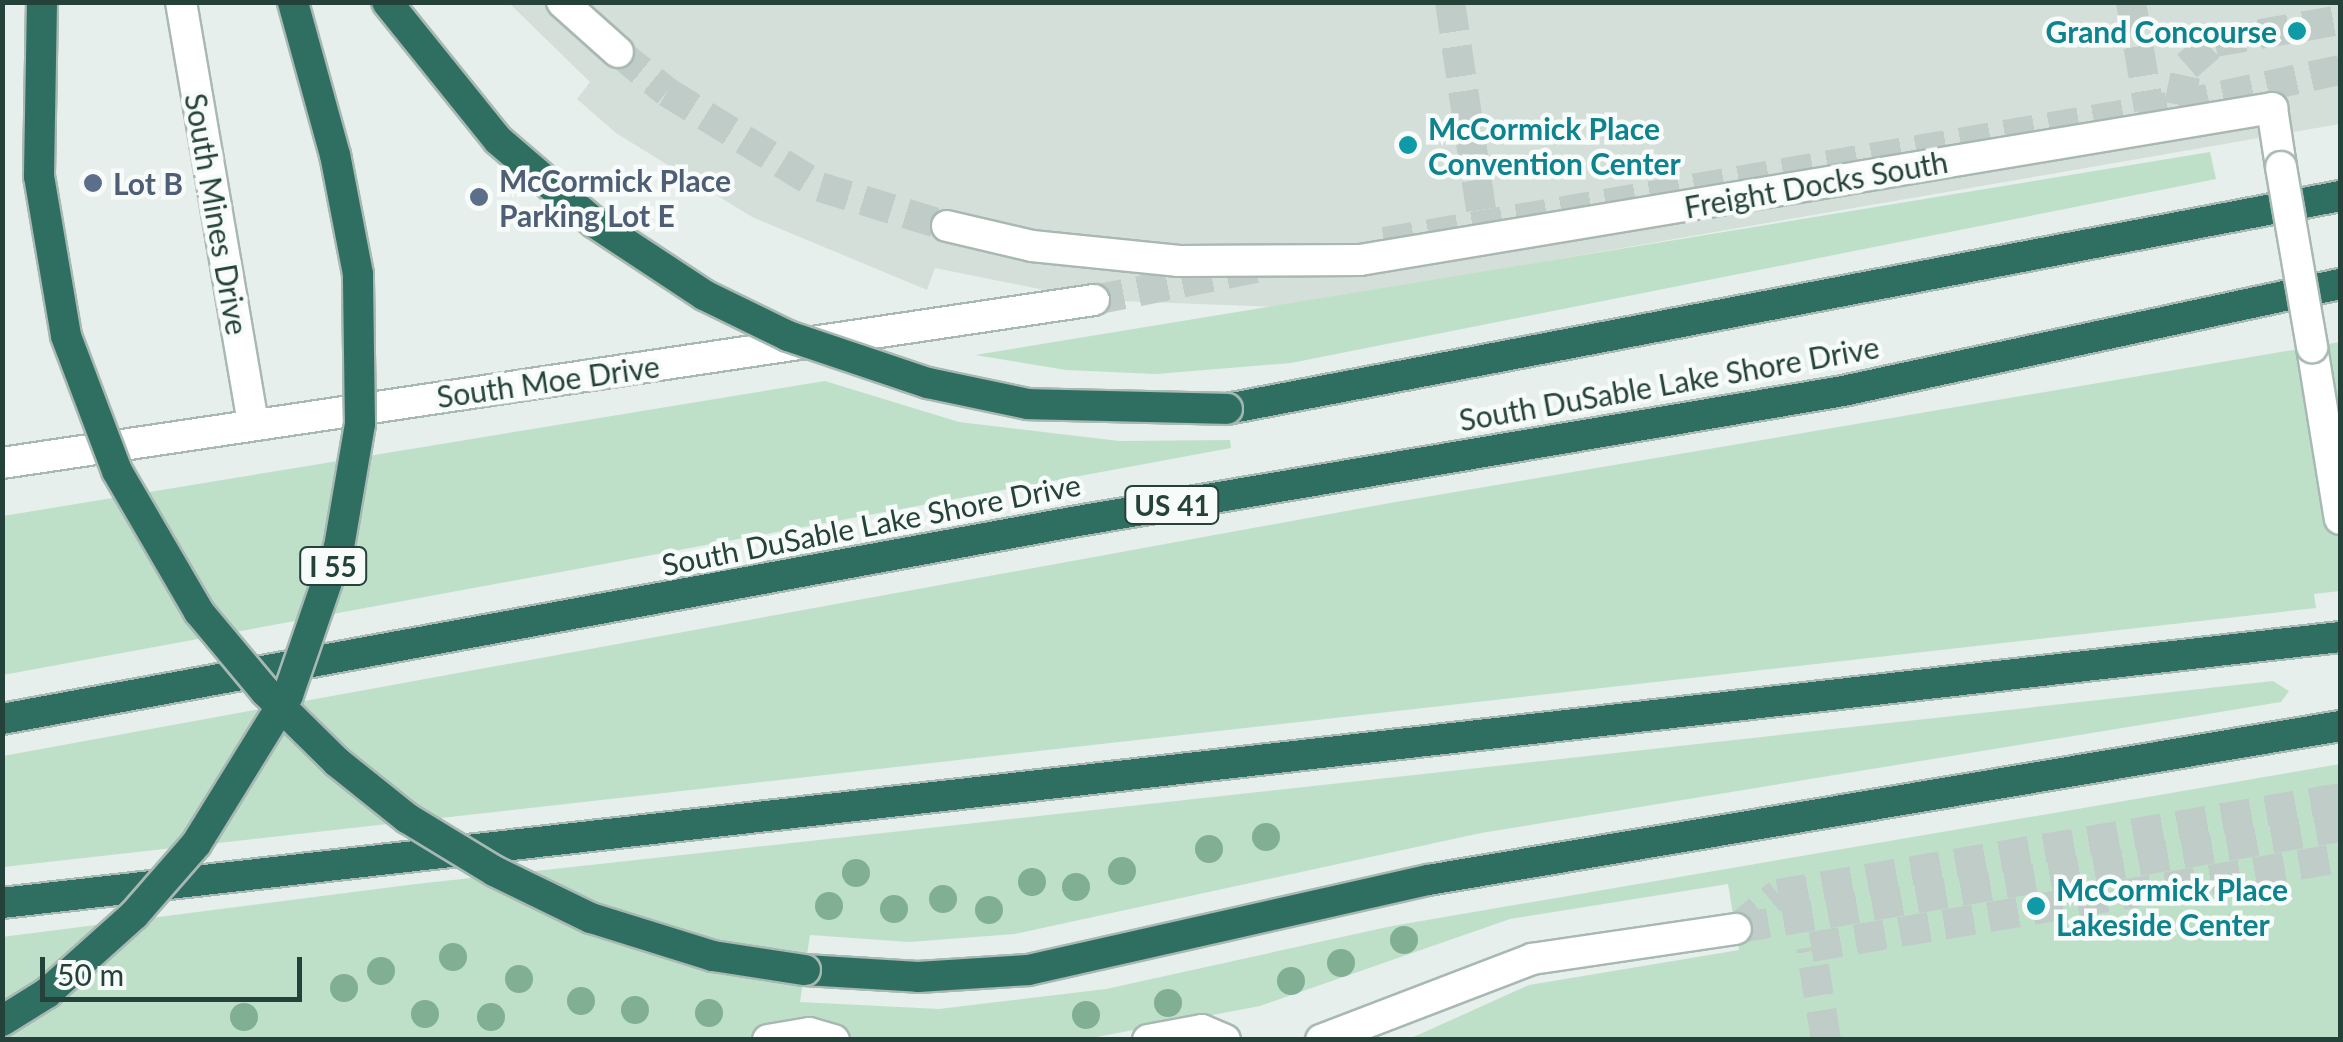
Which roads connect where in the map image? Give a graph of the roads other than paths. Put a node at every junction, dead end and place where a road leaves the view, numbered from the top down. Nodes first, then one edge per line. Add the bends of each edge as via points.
1 (42, 2) edge
2 (181, 2) edge
3 (292, 2) edge
4 (387, 2) edge
5 (562, 2) edge
6 (618, 52) tunnel mouth
7 (2340, 196) edge
8 (947, 226) tunnel mouth
9 (2340, 284) edge
10 (1094, 300) tunnel mouth
11 (253, 424) junction
12 (2, 463) edge
13 (2340, 519) edge
14 (2340, 637) edge
15 (2, 719) edge
16 (2340, 726) edge
17 (2, 902) edge
18 (1736, 928) tunnel mouth
19 (2, 1020) edge
20 (831, 1039) edge
21 (768, 1040) edge
22 (1148, 1040) edge
23 (1226, 1040) edge
24 (1321, 1040) edge

1 - 16 highway, bridge via 39,176 66,336 117,472 199,612 265,692 407,818 494,871 591,918 714,956 805,970 918,977 1028,970 1428,880
2 - 11 street, South Mines Drive
3 - 19 highway, I 55, bridge via 335,155 358,274 360,424 339,547 288,695 196,844 120,928 47,993
4 - 7 highway, bridge via 498,140 595,223 704,295 788,336 928,383 1028,404 1227,409
5 - 6 street
8 - 13 street, Freight Docks South, bridge via 1032,246 1179,262 1360,260 2267,109
9 - 15 highway, South DuSable Lake Shore Drive / US 41 via 1843,390 1072,522
10 - 11 street, South Moe Drive
11 - 12 street, South Moe Drive
14 - 17 highway
18 - 24 street via 1532,958
20 - 21 street via 809,1032
22 - 23 street via 1202,1030

